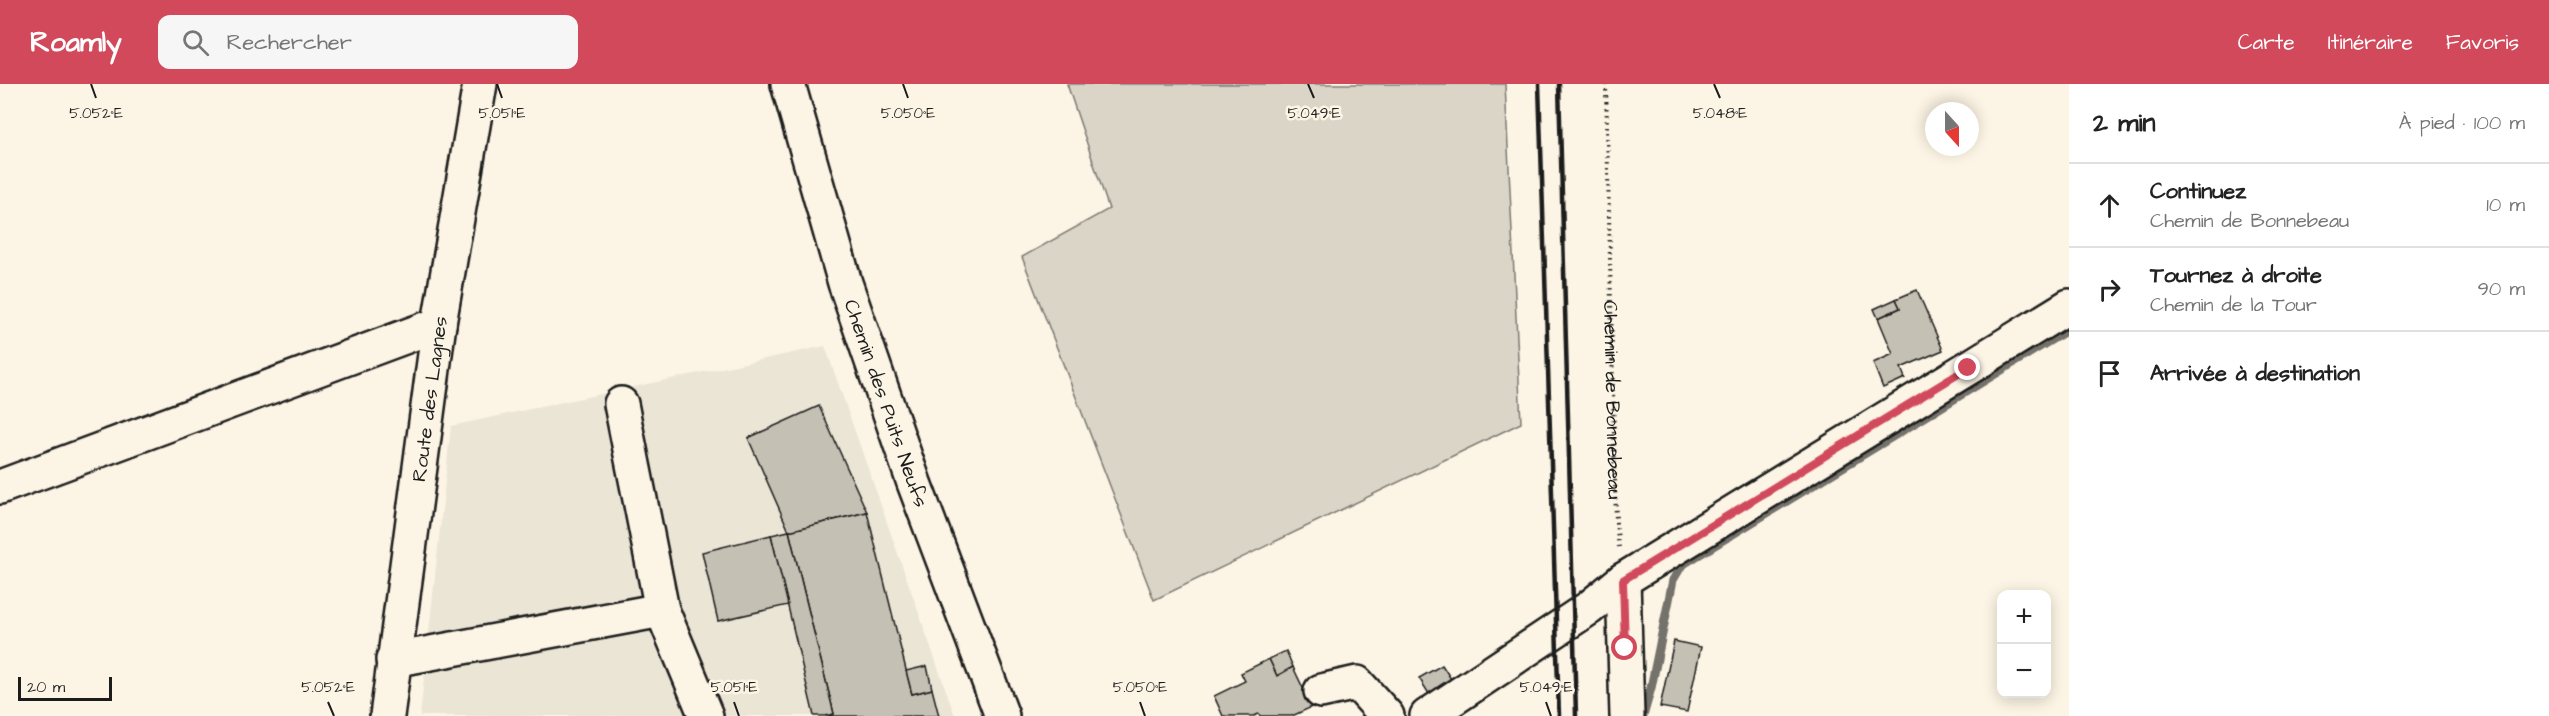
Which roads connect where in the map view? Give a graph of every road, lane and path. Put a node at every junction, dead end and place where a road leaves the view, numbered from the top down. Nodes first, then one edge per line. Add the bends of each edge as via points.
1 (480, 84) edge
2 (788, 84) edge
3 (1606, 84) edge
4 (2069, 306) edge
5 (439, 324) junction
6 (621, 404) dead end
7 (0, 487) edge
8 (1623, 580) junction
9 (662, 610) junction
10 (393, 660) junction
11 (1321, 691) dead end
12 (387, 716) edge
13 (706, 716) edge
14 (1002, 716) edge
15 (1386, 716) edge
16 (1427, 716) edge
17 (1627, 716) edge

1 - 5 street, Route des Lagnes
2 - 14 street, Chemin des Puits Neufs via 845,283 914,483
3 - 8 path, Chemin de Bonnebeau via 1616,523
4 - 8 street
5 - 7 street
5 - 10 street, Route des Lagnes
6 - 9 street
8 - 16 street via 1589,608
8 - 17 street
9 - 10 street
9 - 13 street
10 - 12 street, Route des Lagnes
11 - 15 street via 1357,683

